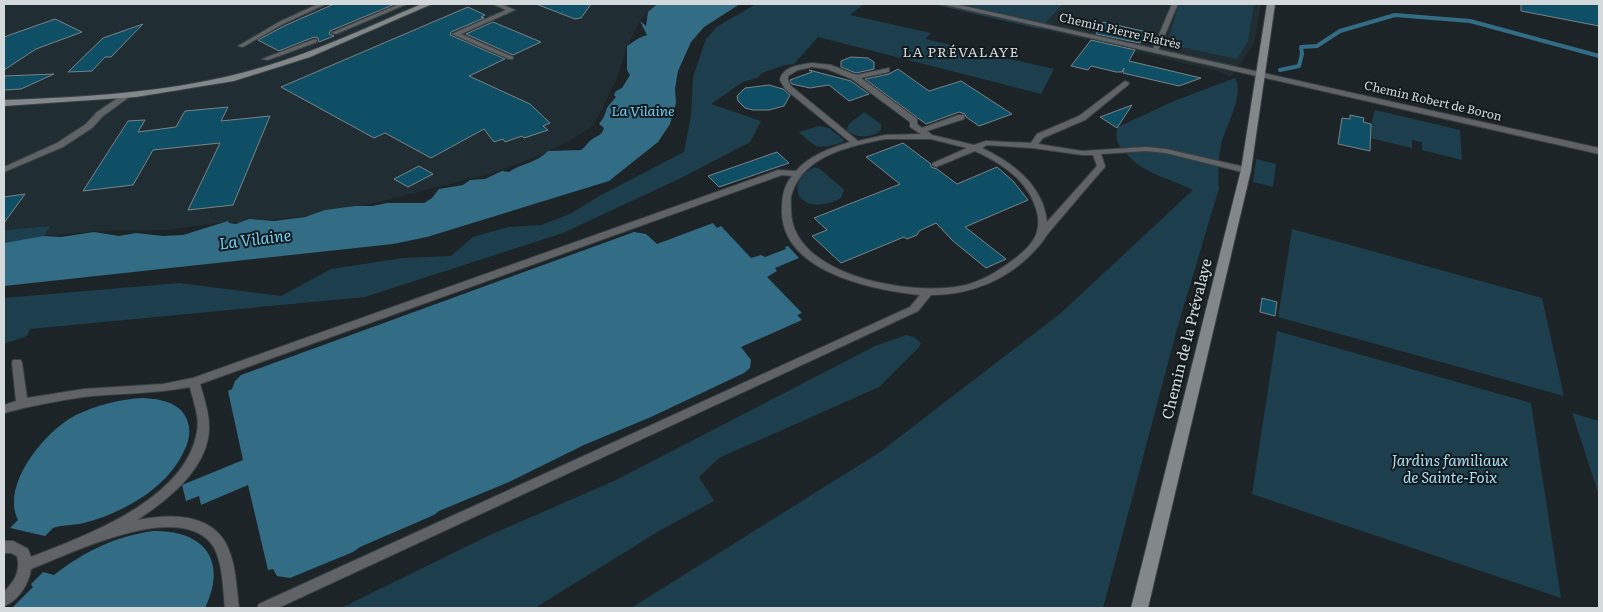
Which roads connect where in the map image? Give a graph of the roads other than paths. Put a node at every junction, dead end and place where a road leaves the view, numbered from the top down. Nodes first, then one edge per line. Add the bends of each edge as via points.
1 (323, 4) edge
2 (404, 4) edge
3 (428, 4) edge
4 (496, 4) edge
5 (945, 4) edge
6 (1175, 4) edge
7 (1270, 4) edge
8 (334, 33) dead end
9 (315, 41) dead end
10 (241, 46) dead end
11 (1155, 51) junction
12 (512, 58) dead end
13 (266, 59) dead end
14 (886, 70) dead end
15 (1261, 75) junction
16 (855, 77) junction
17 (1126, 83) dead end
18 (128, 95) junction
19 (4, 103) edge
20 (961, 117) dead end
21 (922, 130) junction
22 (930, 137) junction
23 (856, 143) junction
24 (1033, 146) junction
25 (974, 149) junction
26 (1599, 151) edge
27 (1097, 153) junction
28 (936, 165) dead end
29 (4, 170) edge
30 (1246, 170) junction
31 (797, 174) junction
32 (1042, 234) junction
33 (927, 293) junction
34 (17, 363) dead end
35 (194, 382) junction
36 (22, 403) junction
37 (4, 409) edge
38 (105, 533) junction
39 (4, 547) edge
40 (27, 565) junction
41 (4, 600) edge
42 (232, 608) edge
43 (264, 608) edge
44 (1139, 608) edge

1 - 10 lane
2 - 8 lane
3 - 18 street via 268,68 211,83
4 - 12 lane via 512,10 455,34
5 - 11 street, Chemin Pierre Flatrès
6 - 11 lane
7 - 15 street, Chemin de la Prévalaye
9 - 13 lane
11 - 15 street, Chemin Pierre Flatrès
14 - 16 lane
15 - 26 street, Chemin Robert de Boron
15 - 30 street, Chemin de la Prévalaye
16 - 21 lane
16 - 23 lane via 812,65 789,71 784,80 788,87
17 - 24 lane via 1082,118 1040,136
18 - 19 street
18 - 29 lane via 60,145
20 - 21 lane
21 - 22 lane
22 - 23 lane via 885,137
22 - 25 lane
23 - 31 lane via 834,149 810,162
24 - 25 lane via 986,144
24 - 27 lane
25 - 28 lane
25 - 32 lane via 1001,161 1032,188 1043,221
27 - 30 lane via 1166,150
27 - 32 lane via 1101,166
30 - 44 street, Chemin de la Prévalaye
31 - 33 lane via 785,206 787,224 805,252 821,264 849,277 892,289
31 - 35 lane via 781,172
32 - 33 lane via 1029,252 997,276 976,286
33 - 43 lane via 914,309
34 - 36 lane
35 - 36 lane
35 - 38 lane via 203,430 196,456 174,485 147,507
36 - 37 lane
38 - 40 lane
38 - 42 lane via 147,523 199,526 215,538 225,559
39 - 40 lane via 24,554
40 - 41 lane via 22,580

